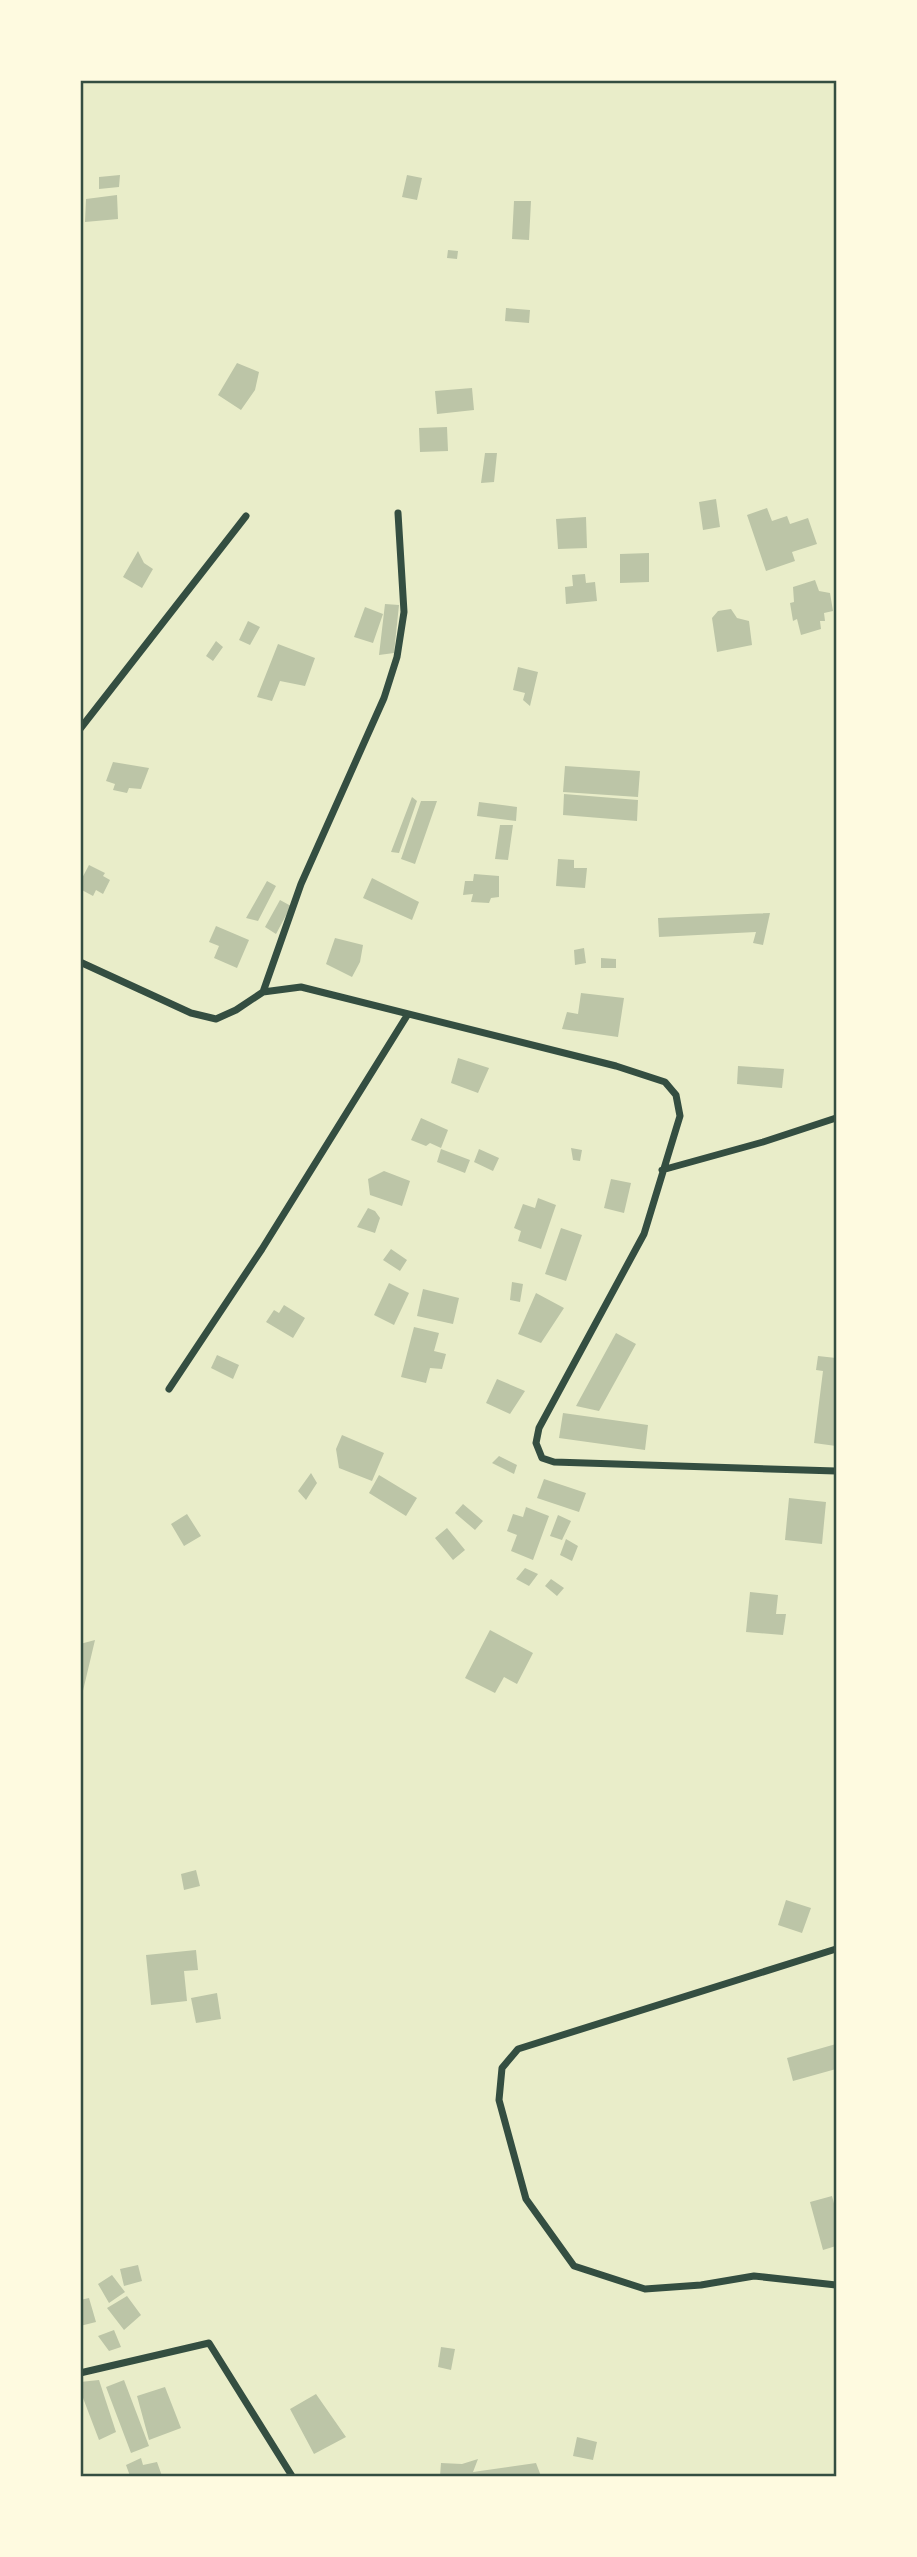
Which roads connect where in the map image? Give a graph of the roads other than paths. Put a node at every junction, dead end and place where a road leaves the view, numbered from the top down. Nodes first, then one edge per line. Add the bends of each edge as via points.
1 (398, 513) dead end
2 (246, 516) dead end
3 (80, 729) edge
4 (80, 962) edge
5 (263, 992) junction
6 (408, 1014) junction
7 (836, 1118) edge
8 (662, 1170) junction
9 (169, 1389) dead end
10 (836, 1471) edge
11 (836, 1949) edge
12 (836, 2285) edge
13 (80, 2373) edge
14 (292, 2476) edge

1 - 5 street via 404,612 397,657 384,698 301,884
2 - 3 street
4 - 5 street via 216,1020
5 - 6 street via 301,988
6 - 8 street via 665,1082 676,1095 680,1116
6 - 9 street
7 - 8 street
8 - 10 street via 644,1234 540,1428 536,1443 542,1458
11 - 12 street via 518,2049 502,2068 499,2100 526,2199 574,2266 645,2290 754,2276
13 - 14 street via 209,2343

